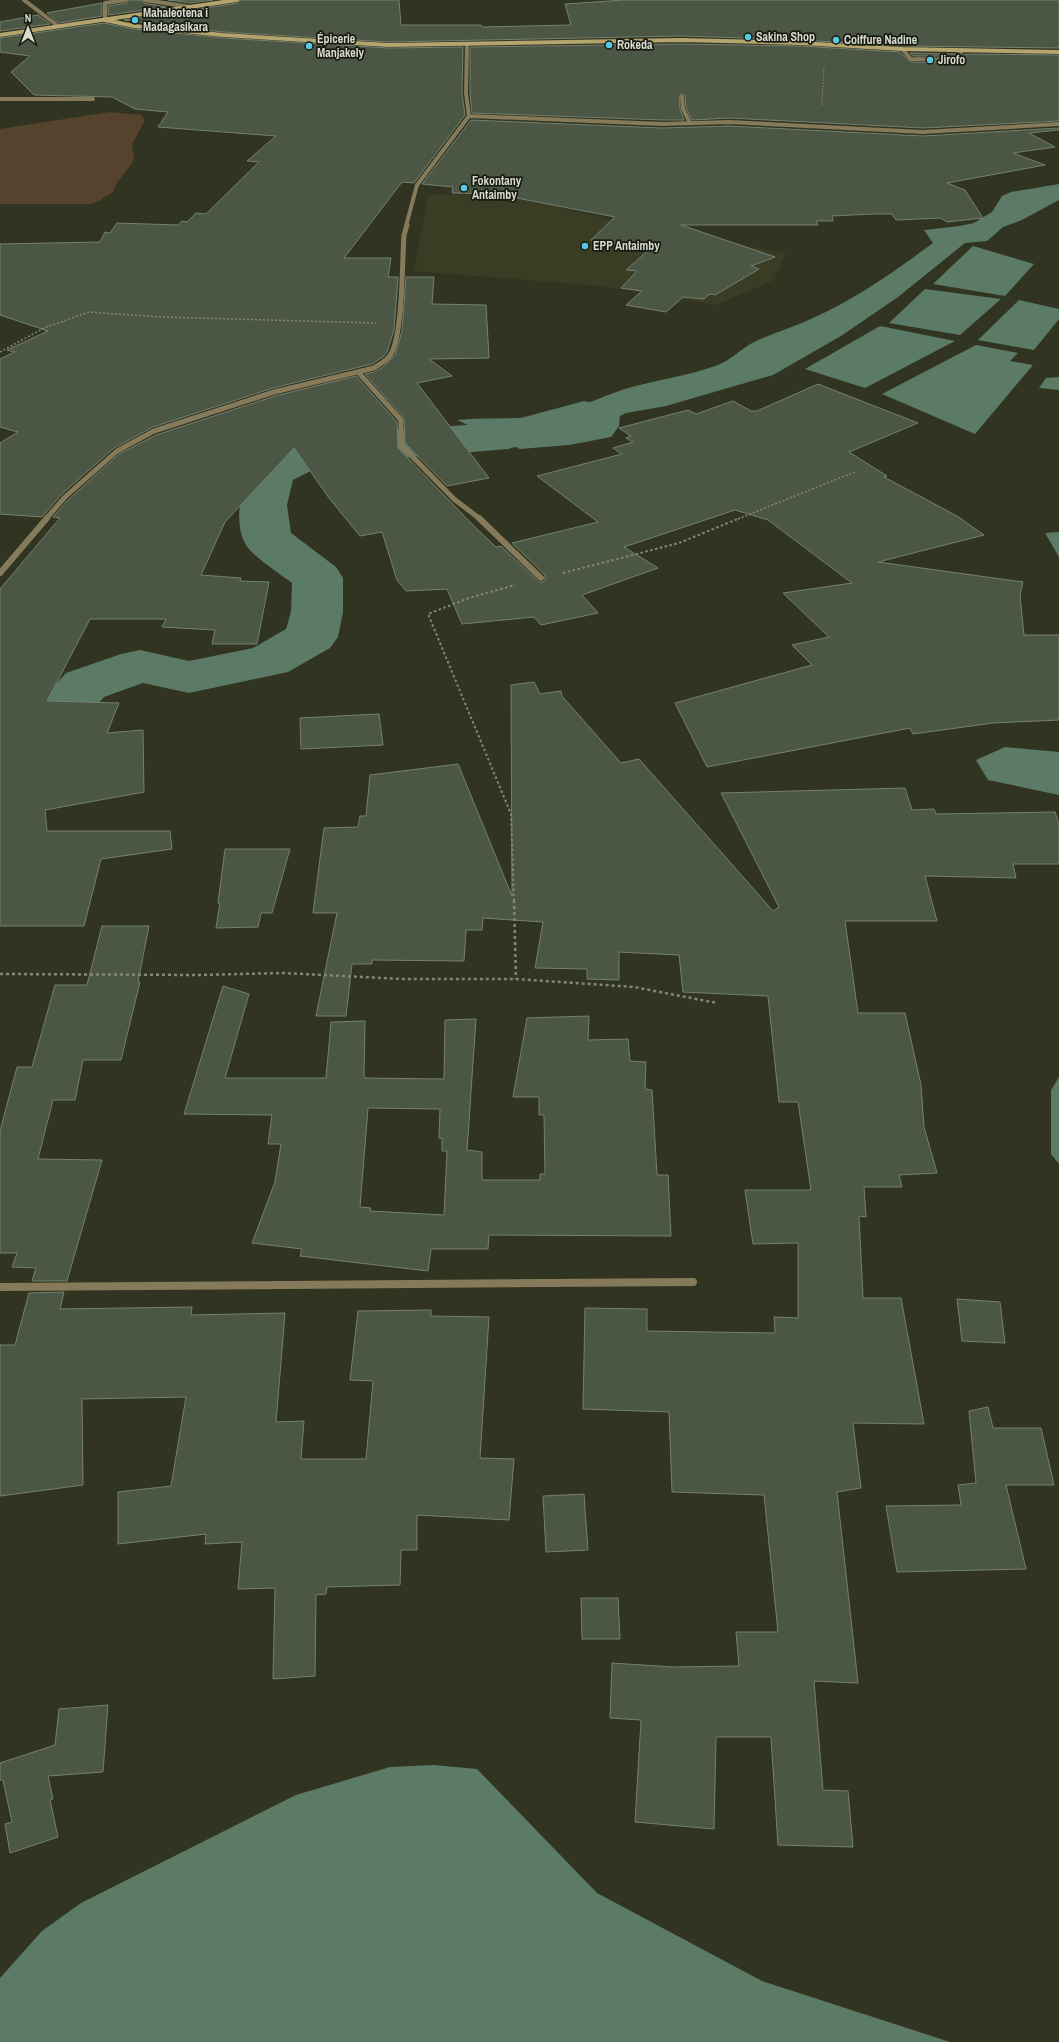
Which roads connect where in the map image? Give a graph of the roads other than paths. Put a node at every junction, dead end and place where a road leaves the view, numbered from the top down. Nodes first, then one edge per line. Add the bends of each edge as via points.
1 (24, 0) edge
2 (126, 0) edge
3 (145, 0) edge
4 (237, 0) edge
5 (190, 7) junction
6 (105, 20) junction
7 (58, 26) junction
8 (0, 35) edge
9 (467, 45) junction
10 (902, 49) junction
11 (963, 50) junction
12 (1059, 52) edge
13 (682, 97) dead end
14 (0, 99) edge
15 (94, 99) dead end
16 (469, 116) junction
17 (690, 123) junction
18 (1059, 124) edge
19 (358, 372) junction
20 (0, 573) edge
21 (541, 578) road end
22 (693, 1282) dead end
23 (0, 1287) edge

1 - 7 street
2 - 6 street via 105,3
3 - 5 street
4 - 5 street
5 - 6 street
6 - 7 street
6 - 9 street via 134,26 320,42
7 - 8 street
9 - 10 street via 681,40
9 - 16 street via 466,93
10 - 11 street
10 - 11 street via 911,59 955,60
11 - 12 street
13 - 17 street via 683,109
14 - 15 street
16 - 17 street via 638,124
16 - 19 street via 417,185 404,235 399,324 391,354 374,368
17 - 18 street via 729,122 922,132
19 - 20 street via 274,392 154,431 117,451 65,497
19 - 21 street via 401,420 401,443 454,499 475,514
22 - 23 street

